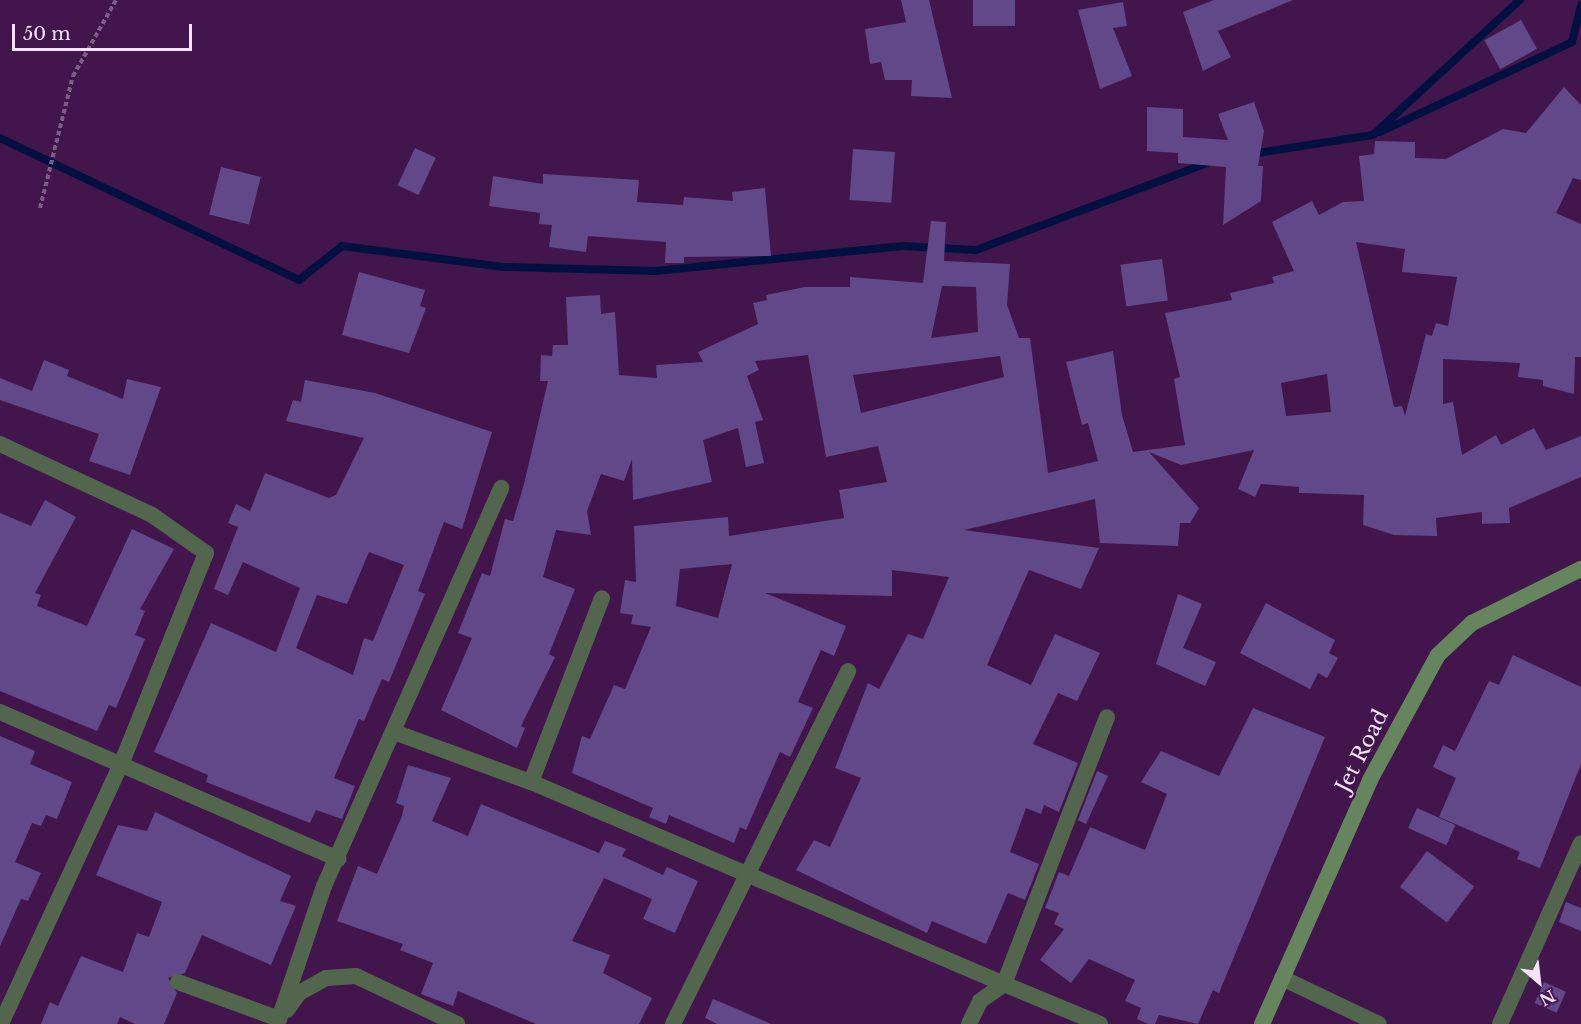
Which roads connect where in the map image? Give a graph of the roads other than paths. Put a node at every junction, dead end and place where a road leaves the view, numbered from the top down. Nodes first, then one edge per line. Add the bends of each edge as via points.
1 (0, 444) edge
2 (501, 488) dead end
3 (1581, 569) edge
4 (602, 598) dead end
5 (848, 671) dead end
6 (0, 712) edge
7 (1107, 717) dead end
8 (394, 732) junction
9 (121, 764) junction
10 (531, 782) junction
11 (1581, 843) edge
12 (338, 860) junction
13 (750, 877) junction
14 (1282, 978) junction
15 (178, 982) dead end
16 (1004, 984) junction
17 (6, 994) edge
18 (278, 1022) edge
19 (1, 1024) edge
20 (457, 1024) edge
21 (673, 1024) edge
22 (969, 1024) edge
23 (1100, 1024) edge
24 (1262, 1024) edge
25 (1379, 1024) edge
26 (1500, 1024) edge

1 - 9 street via 152,515 206,553
2 - 8 street
3 - 14 main road, Jet Road via 1472,623 1438,655 1370,780
4 - 10 street
5 - 13 street
6 - 9 street
7 - 16 street
8 - 10 street
8 - 12 street
9 - 12 street
9 - 17 street
10 - 13 street
11 - 26 street
12 - 18 street
13 - 16 street
13 - 21 street
14 - 24 main road, Jet Road
14 - 25 street
15 - 18 street
16 - 22 street via 981,1001
16 - 23 street
17 - 19 street
18 - 20 street via 308,988 326,978 356,976

